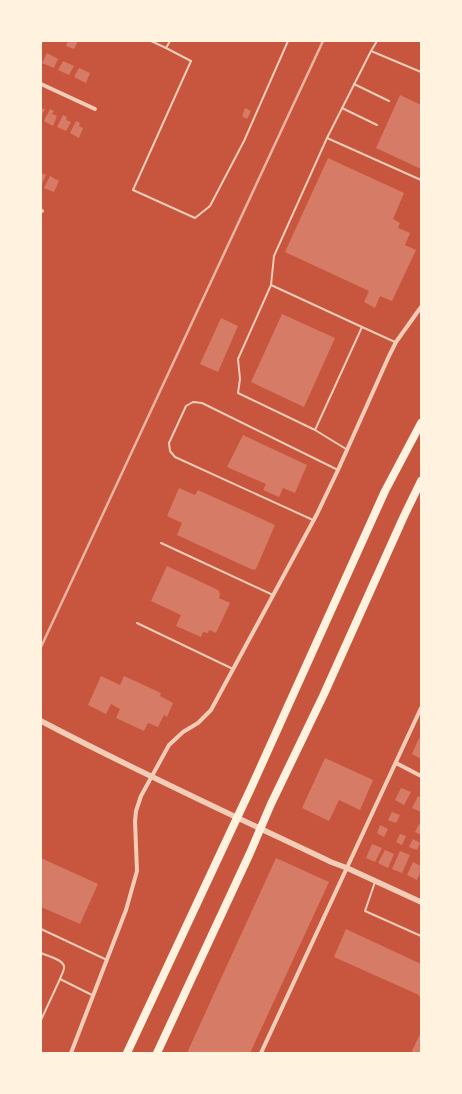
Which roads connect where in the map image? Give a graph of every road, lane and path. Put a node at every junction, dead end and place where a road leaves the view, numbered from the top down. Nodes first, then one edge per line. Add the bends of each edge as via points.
1 (151, 41) edge
2 (170, 41) edge
3 (288, 41) edge
4 (377, 41) edge
5 (166, 48) junction
6 (370, 51) junction
7 (421, 72) edge
8 (41, 84) edge
9 (354, 84) junction
10 (389, 101) dead end
11 (95, 108) dead end
12 (342, 108) junction
13 (377, 124) dead end
14 (327, 138) junction
15 (421, 180) edge
16 (270, 285) junction
17 (421, 307) edge
18 (362, 327) junction
19 (396, 342) junction
20 (421, 423) edge
21 (315, 430) junction
22 (347, 449) junction
23 (338, 470) junction
24 (421, 481) edge
25 (313, 520) junction
26 (161, 543) dead end
27 (274, 595) junction
28 (137, 623) dead end
29 (234, 669) junction
30 (421, 708) edge
31 (41, 721) edge
32 (396, 763) junction
33 (151, 776) junction
34 (421, 776) edge
35 (347, 868) junction
36 (376, 881) junction
37 (421, 902) edge
38 (41, 929) edge
39 (421, 936) edge
40 (41, 953) edge
41 (107, 960) junction
42 (60, 979) junction
43 (93, 995) junction
44 (41, 1020) edge
45 (71, 1053) edge
46 (127, 1053) edge
47 (157, 1053) edge
48 (261, 1053) edge

1 - 5 lane
2 - 5 lane
3 - 5 lane via 244,141 210,206 195,218 133,190 190,61
4 - 6 lane
6 - 7 lane
6 - 9 lane
8 - 11 street
9 - 10 lane
9 - 12 lane
12 - 13 lane
12 - 14 lane
14 - 15 lane
14 - 16 lane via 274,256
16 - 18 lane
16 - 21 lane via 238,359 238,393
17 - 19 street
18 - 19 lane
18 - 21 lane
19 - 22 street
20 - 46 highway via 385,491
21 - 22 lane
22 - 23 street
23 - 25 street
23 - 25 lane via 202,403 193,402 186,406 169,443 170,451 175,457
24 - 47 highway
25 - 27 street
26 - 27 lane
27 - 29 street
28 - 29 lane
29 - 33 street via 208,713 169,745
30 - 32 street
31 - 33 street
32 - 34 street
32 - 35 street
33 - 35 street
33 - 41 street via 136,811 137,871
35 - 36 street
35 - 48 street
36 - 37 street
36 - 39 lane via 365,911
38 - 41 lane
40 - 42 lane via 64,965
41 - 43 street
42 - 43 lane
42 - 44 lane
43 - 45 street

